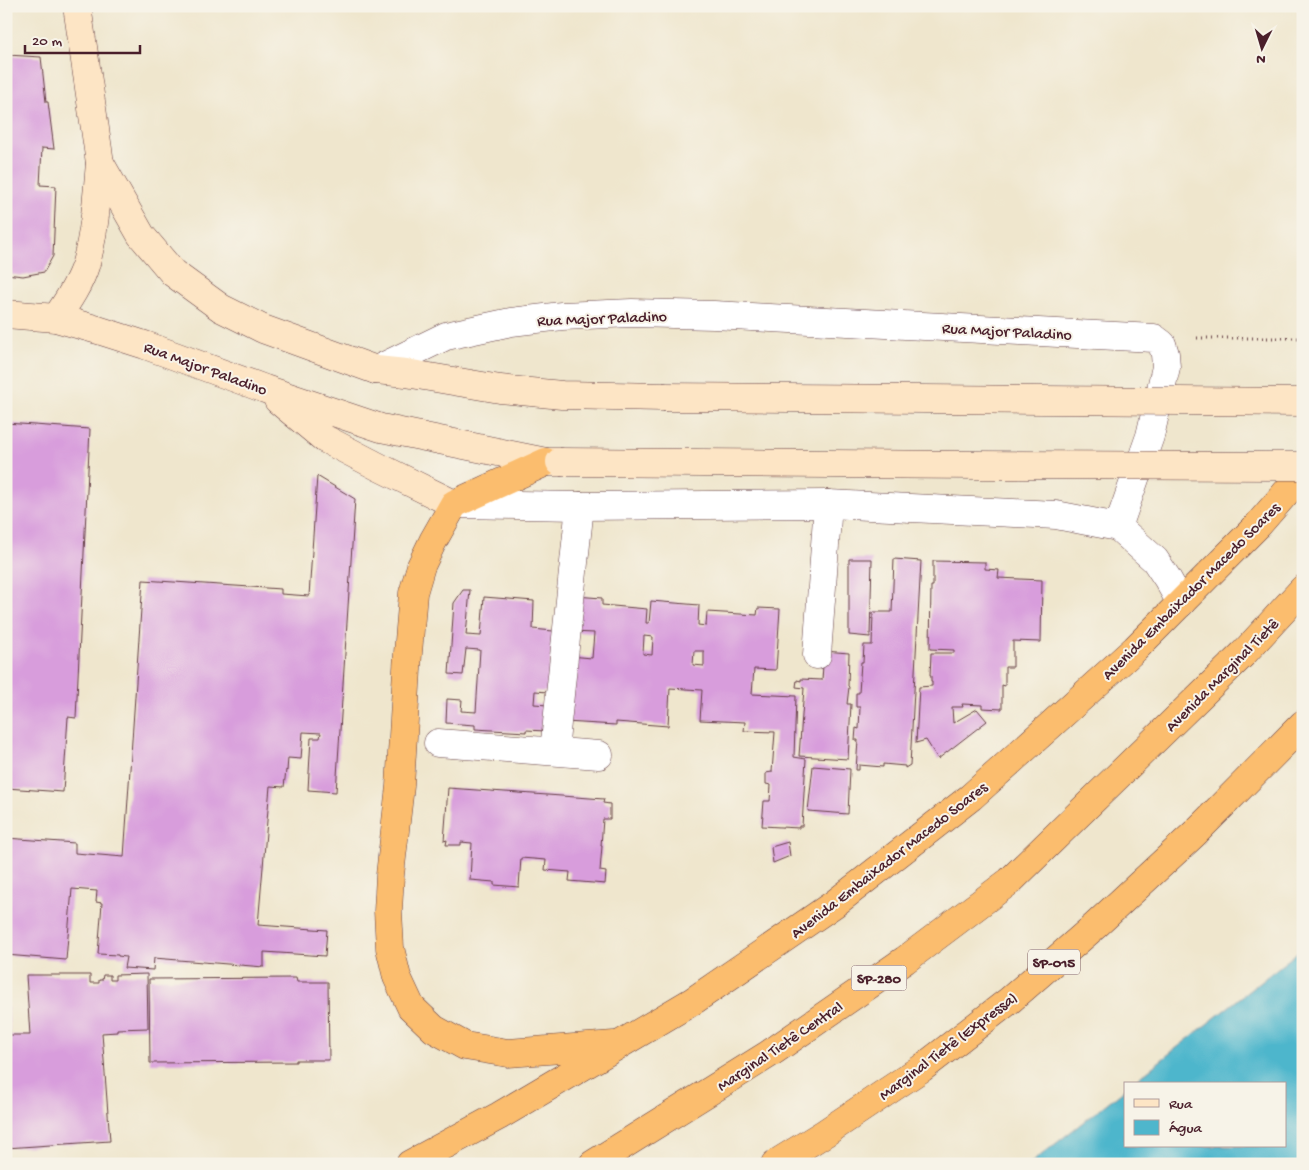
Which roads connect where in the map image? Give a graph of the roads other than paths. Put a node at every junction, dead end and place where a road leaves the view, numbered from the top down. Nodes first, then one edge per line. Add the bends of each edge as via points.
1 (77, 6) edge
2 (100, 163) junction
3 (6, 314) edge
4 (56, 318) junction
5 (376, 370) junction
6 (265, 389) junction
7 (1303, 402) edge
8 (553, 462) junction
9 (1303, 466) edge
10 (1303, 473) edge
11 (454, 504) junction
12 (828, 504) junction
13 (580, 506) junction
14 (1118, 527) junction
15 (1303, 589) edge
16 (1181, 602) junction
17 (816, 656) dead end
18 (1303, 724) edge
19 (438, 742) dead end
20 (554, 751) junction
21 (599, 755) dead end
22 (1137, 758) joint
23 (620, 1044) junction
24 (410, 1164) edge
25 (593, 1164) edge
26 (775, 1164) edge

1 - 2 main road
2 - 4 main road via 86,264
2 - 5 main road via 142,235 173,273 221,308 263,329
3 - 4 main road, Rua Major Paladino
4 - 6 main road, Rua Major Paladino via 145,345
5 - 7 main road, bridge via 562,396
5 - 14 street, Rua Major Paladino via 446,336 511,322 562,316 714,315 1154,338 1162,344 1166,367 1150,436
6 - 8 main road, Rua Major Paladino via 381,428
6 - 11 main road via 325,439
8 - 9 main road, Rua Major Paladino, bridge
8 - 11 highway
10 - 16 highway, Avenida Embaixador Macedo Soares via 1258,525
11 - 13 street
11 - 23 highway via 421,566 413,593 388,911 390,948 397,977 411,1007 434,1030 465,1046 508,1053
12 - 13 street
12 - 14 street via 1056,515
12 - 17 street
13 - 20 street
14 - 16 street via 1155,560
15 - 22 highway, Avenida Marginal Tietê via 1243,654
16 - 23 highway, Avenida Embaixador Macedo Soares via 1135,649 971,797 834,904 693,1001
18 - 26 highway, Marginal Tietê (Expressa) / SP-015 via 1194,834 1096,926 1010,1000 922,1068
19 - 20 street
20 - 21 street
22 - 25 highway, Marginal Tietê Central / SP-280 via 1010,881 769,1054
23 - 24 highway, Avenida Embaixador Macedo Soares via 500,1116

